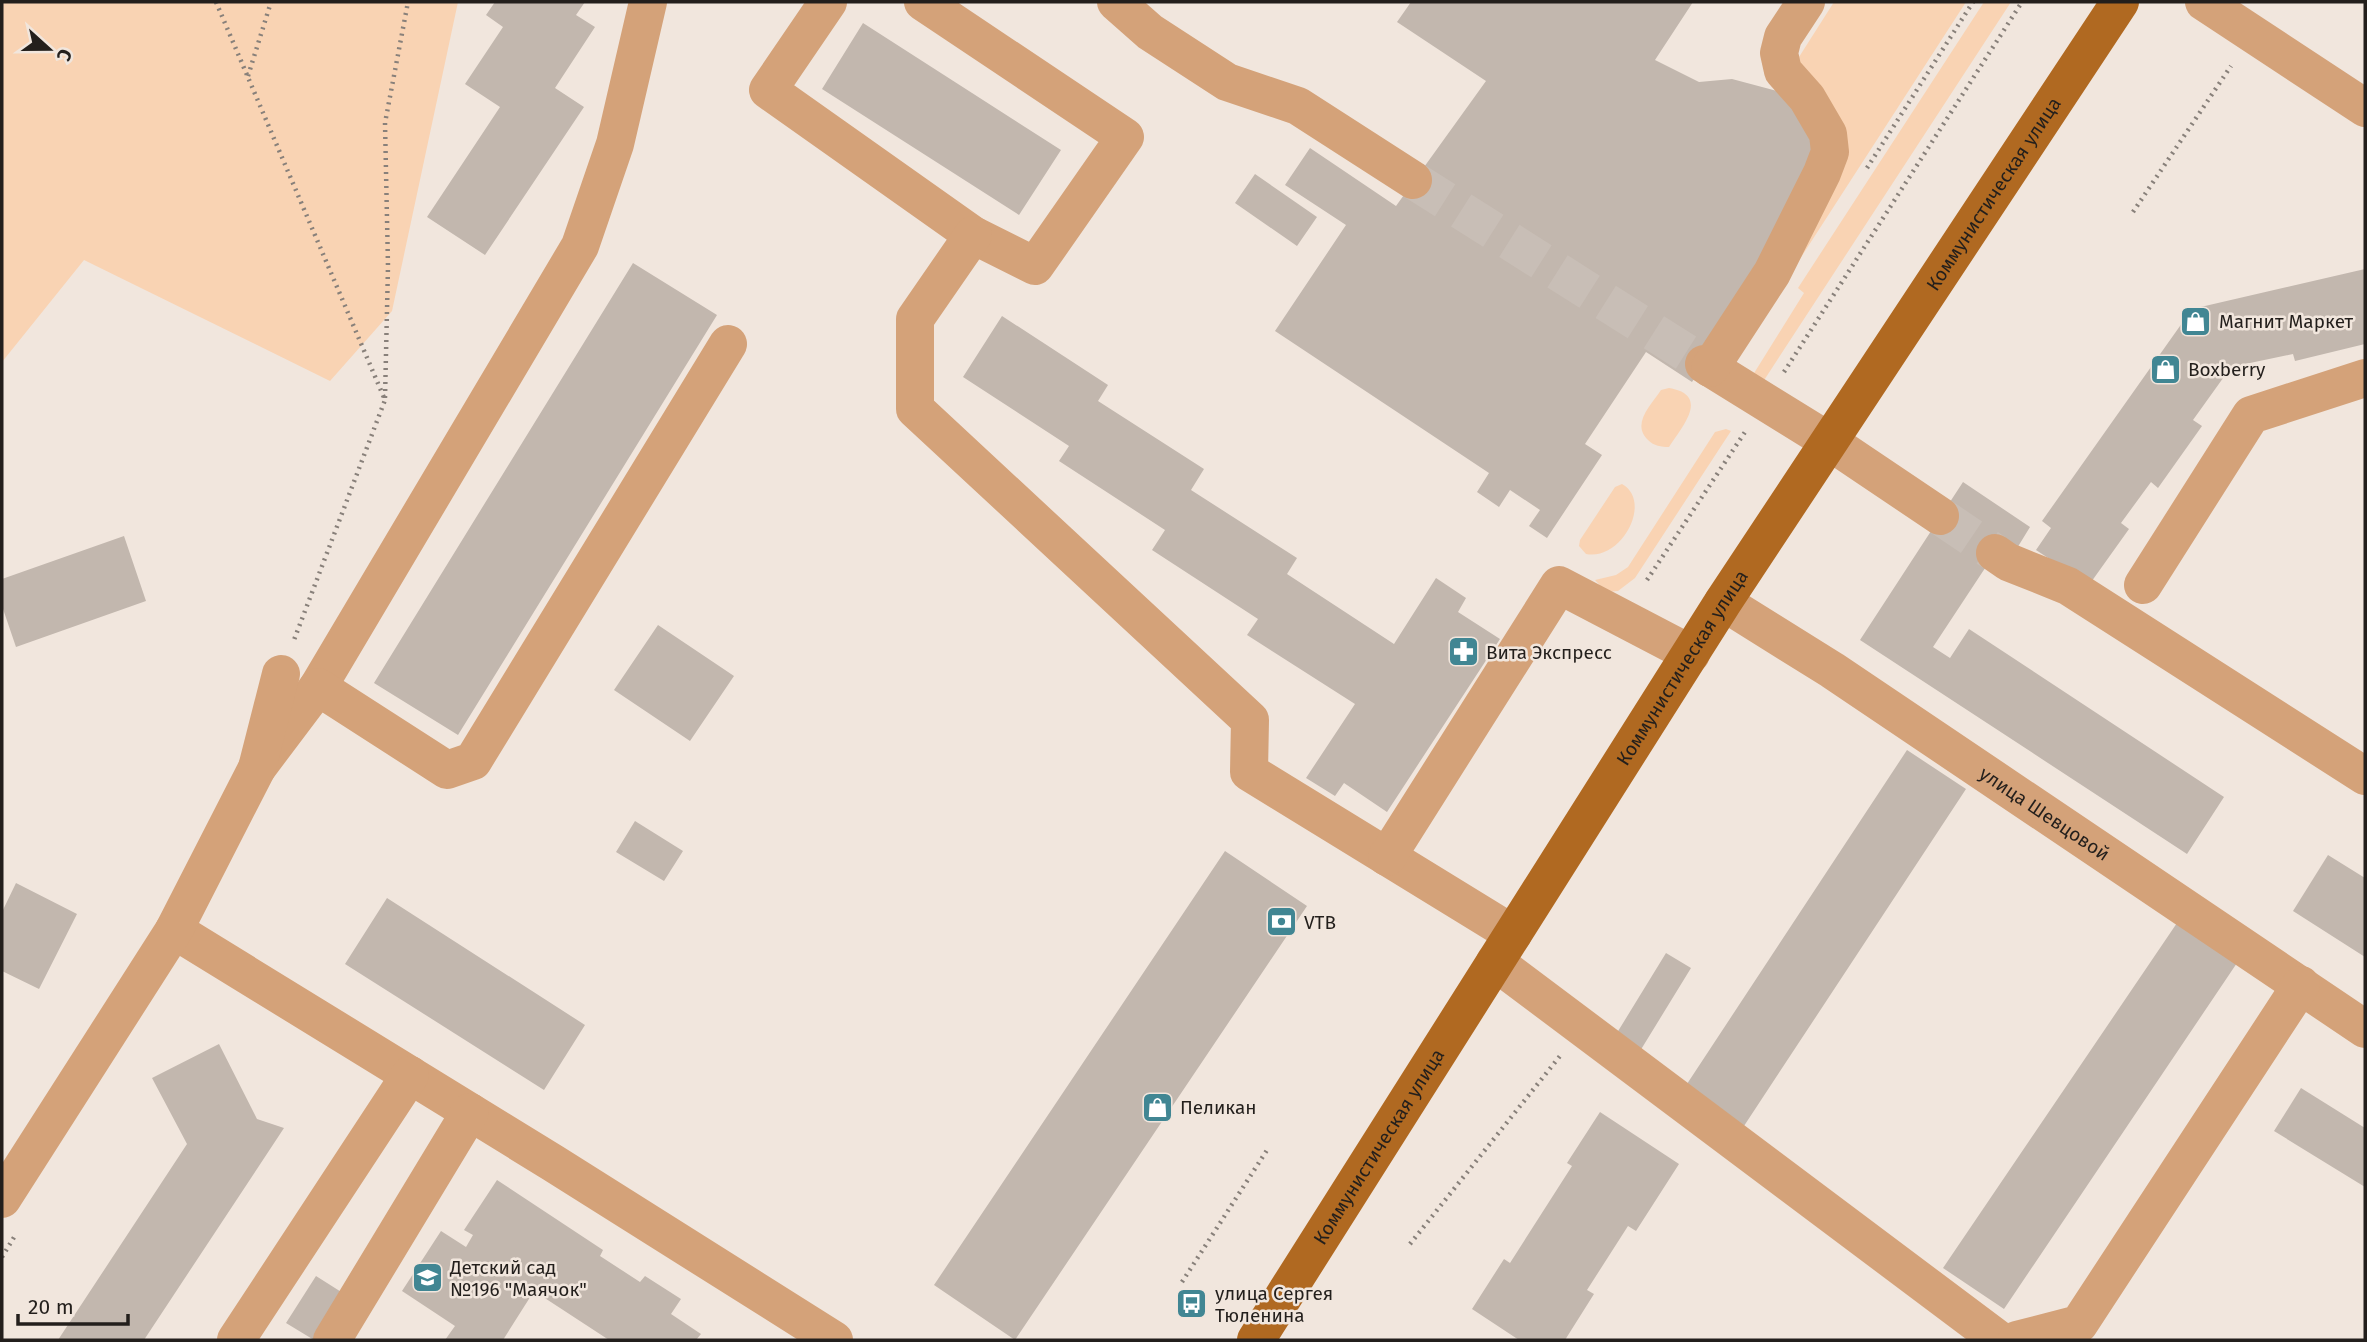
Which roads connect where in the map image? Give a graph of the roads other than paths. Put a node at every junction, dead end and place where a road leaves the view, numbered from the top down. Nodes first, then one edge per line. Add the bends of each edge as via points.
1 (648, 2) edge
2 (828, 2) edge
3 (923, 2) edge
4 (1116, 2) edge
5 (1806, 2) edge
6 (2120, 2) edge
7 (2204, 2) edge
8 (2365, 108) edge
9 (1413, 180) tunnel mouth
10 (973, 235) junction
11 (728, 344) dead end
12 (2365, 378) edge
13 (1830, 442) junction
14 (1940, 516) tunnel mouth
15 (1995, 553) tunnel mouth
16 (2143, 586) dead end
17 (1723, 602) junction
18 (1691, 654) junction
19 (281, 674) road end
20 (318, 687) junction
21 (257, 768) junction
22 (2365, 776) edge
23 (1387, 857) junction
24 (174, 930) junction
25 (1504, 948) junction
26 (2301, 985) junction
27 (2365, 1029) edge
28 (410, 1075) junction
29 (470, 1112) junction
30 (9, 1216) edge
31 (236, 1340) edge
32 (332, 1340) edge
33 (834, 1340) edge
34 (1256, 1340) edge
35 (1999, 1340) edge
36 (2017, 1340) edge

1 - 20 street via 615,145 580,246
2 - 10 street via 768,90
3 - 10 street via 1125,137 1035,266
4 - 9 street via 1150,32 1227,82 1298,106
5 - 13 street via 1783,37 1779,53 1783,71 1807,98 1828,134 1830,152 1772,273 1707,366
6 - 13 main road, Коммунистическая улица
7 - 8 street
10 - 23 street via 915,319 915,409 1250,720 1248,772
11 - 20 street via 473,761 447,770
12 - 16 street via 2251,415
13 - 14 street
13 - 17 main road, Коммунистическая улица
15 - 22 street via 2068,586
17 - 18 main road, Коммунистическая улица
17 - 26 street, улица Шевцовой via 1832,670
18 - 23 street via 1559,585
18 - 25 main road, Коммунистическая улица
19 - 21 street
20 - 21 street
21 - 24 street
23 - 25 street
24 - 28 street
24 - 30 street
25 - 34 main road, Коммунистическая улица
25 - 35 street via 1583,1028
26 - 27 street, улица Шевцовой
26 - 36 street via 2078,1324
28 - 29 street
28 - 31 street
29 - 32 street
29 - 33 street

